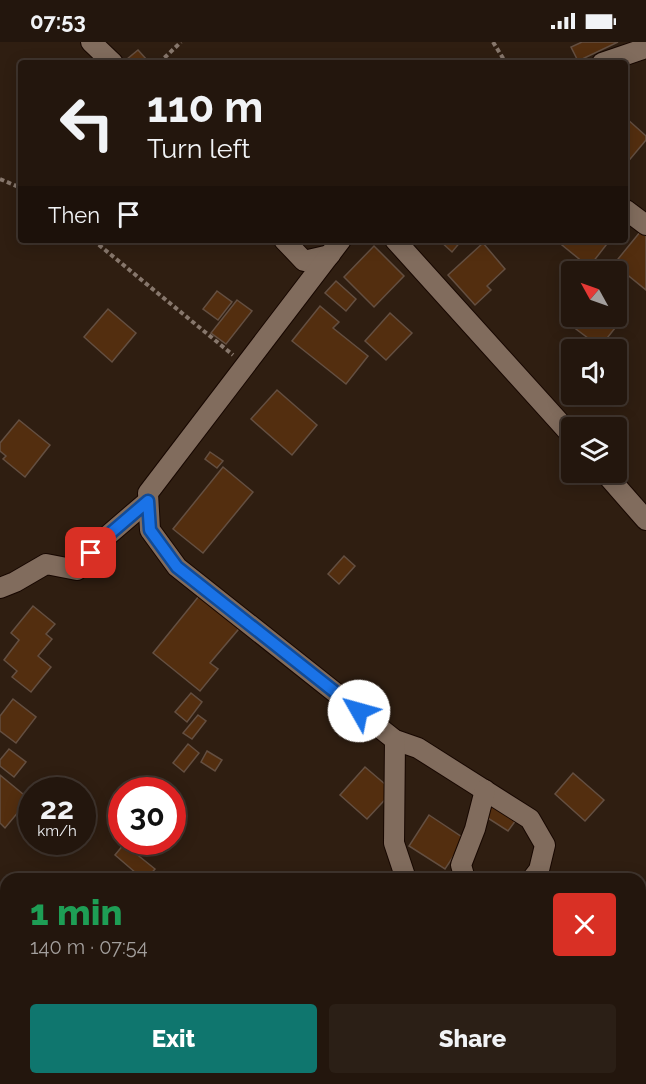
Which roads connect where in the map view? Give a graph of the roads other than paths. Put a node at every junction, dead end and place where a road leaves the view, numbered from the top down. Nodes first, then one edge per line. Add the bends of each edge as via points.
1 (92, 42) edge
2 (646, 48) edge
3 (110, 60) edge
4 (611, 60) edge
5 (628, 212) edge
6 (646, 225) edge
7 (287, 243) edge
8 (398, 243) edge
9 (335, 247) edge
10 (561, 424) edge
11 (614, 483) edge
12 (148, 501) junction
13 (646, 519) edge
14 (0, 588) edge
15 (395, 740) junction
16 (484, 790) junction
17 (404, 873) edge
18 (463, 873) edge
19 (537, 873) edge

1 - 3 street
2 - 4 street
5 - 6 street
7 - 9 street via 304,261
8 - 10 street
9 - 12 street via 148,493
11 - 13 street
12 - 14 street via 106,537 76,570 46,564
12 - 15 street via 150,530 177,567
15 - 16 street via 418,748
15 - 17 street via 394,843
16 - 18 street via 461,865
16 - 19 street via 530,819 545,845

